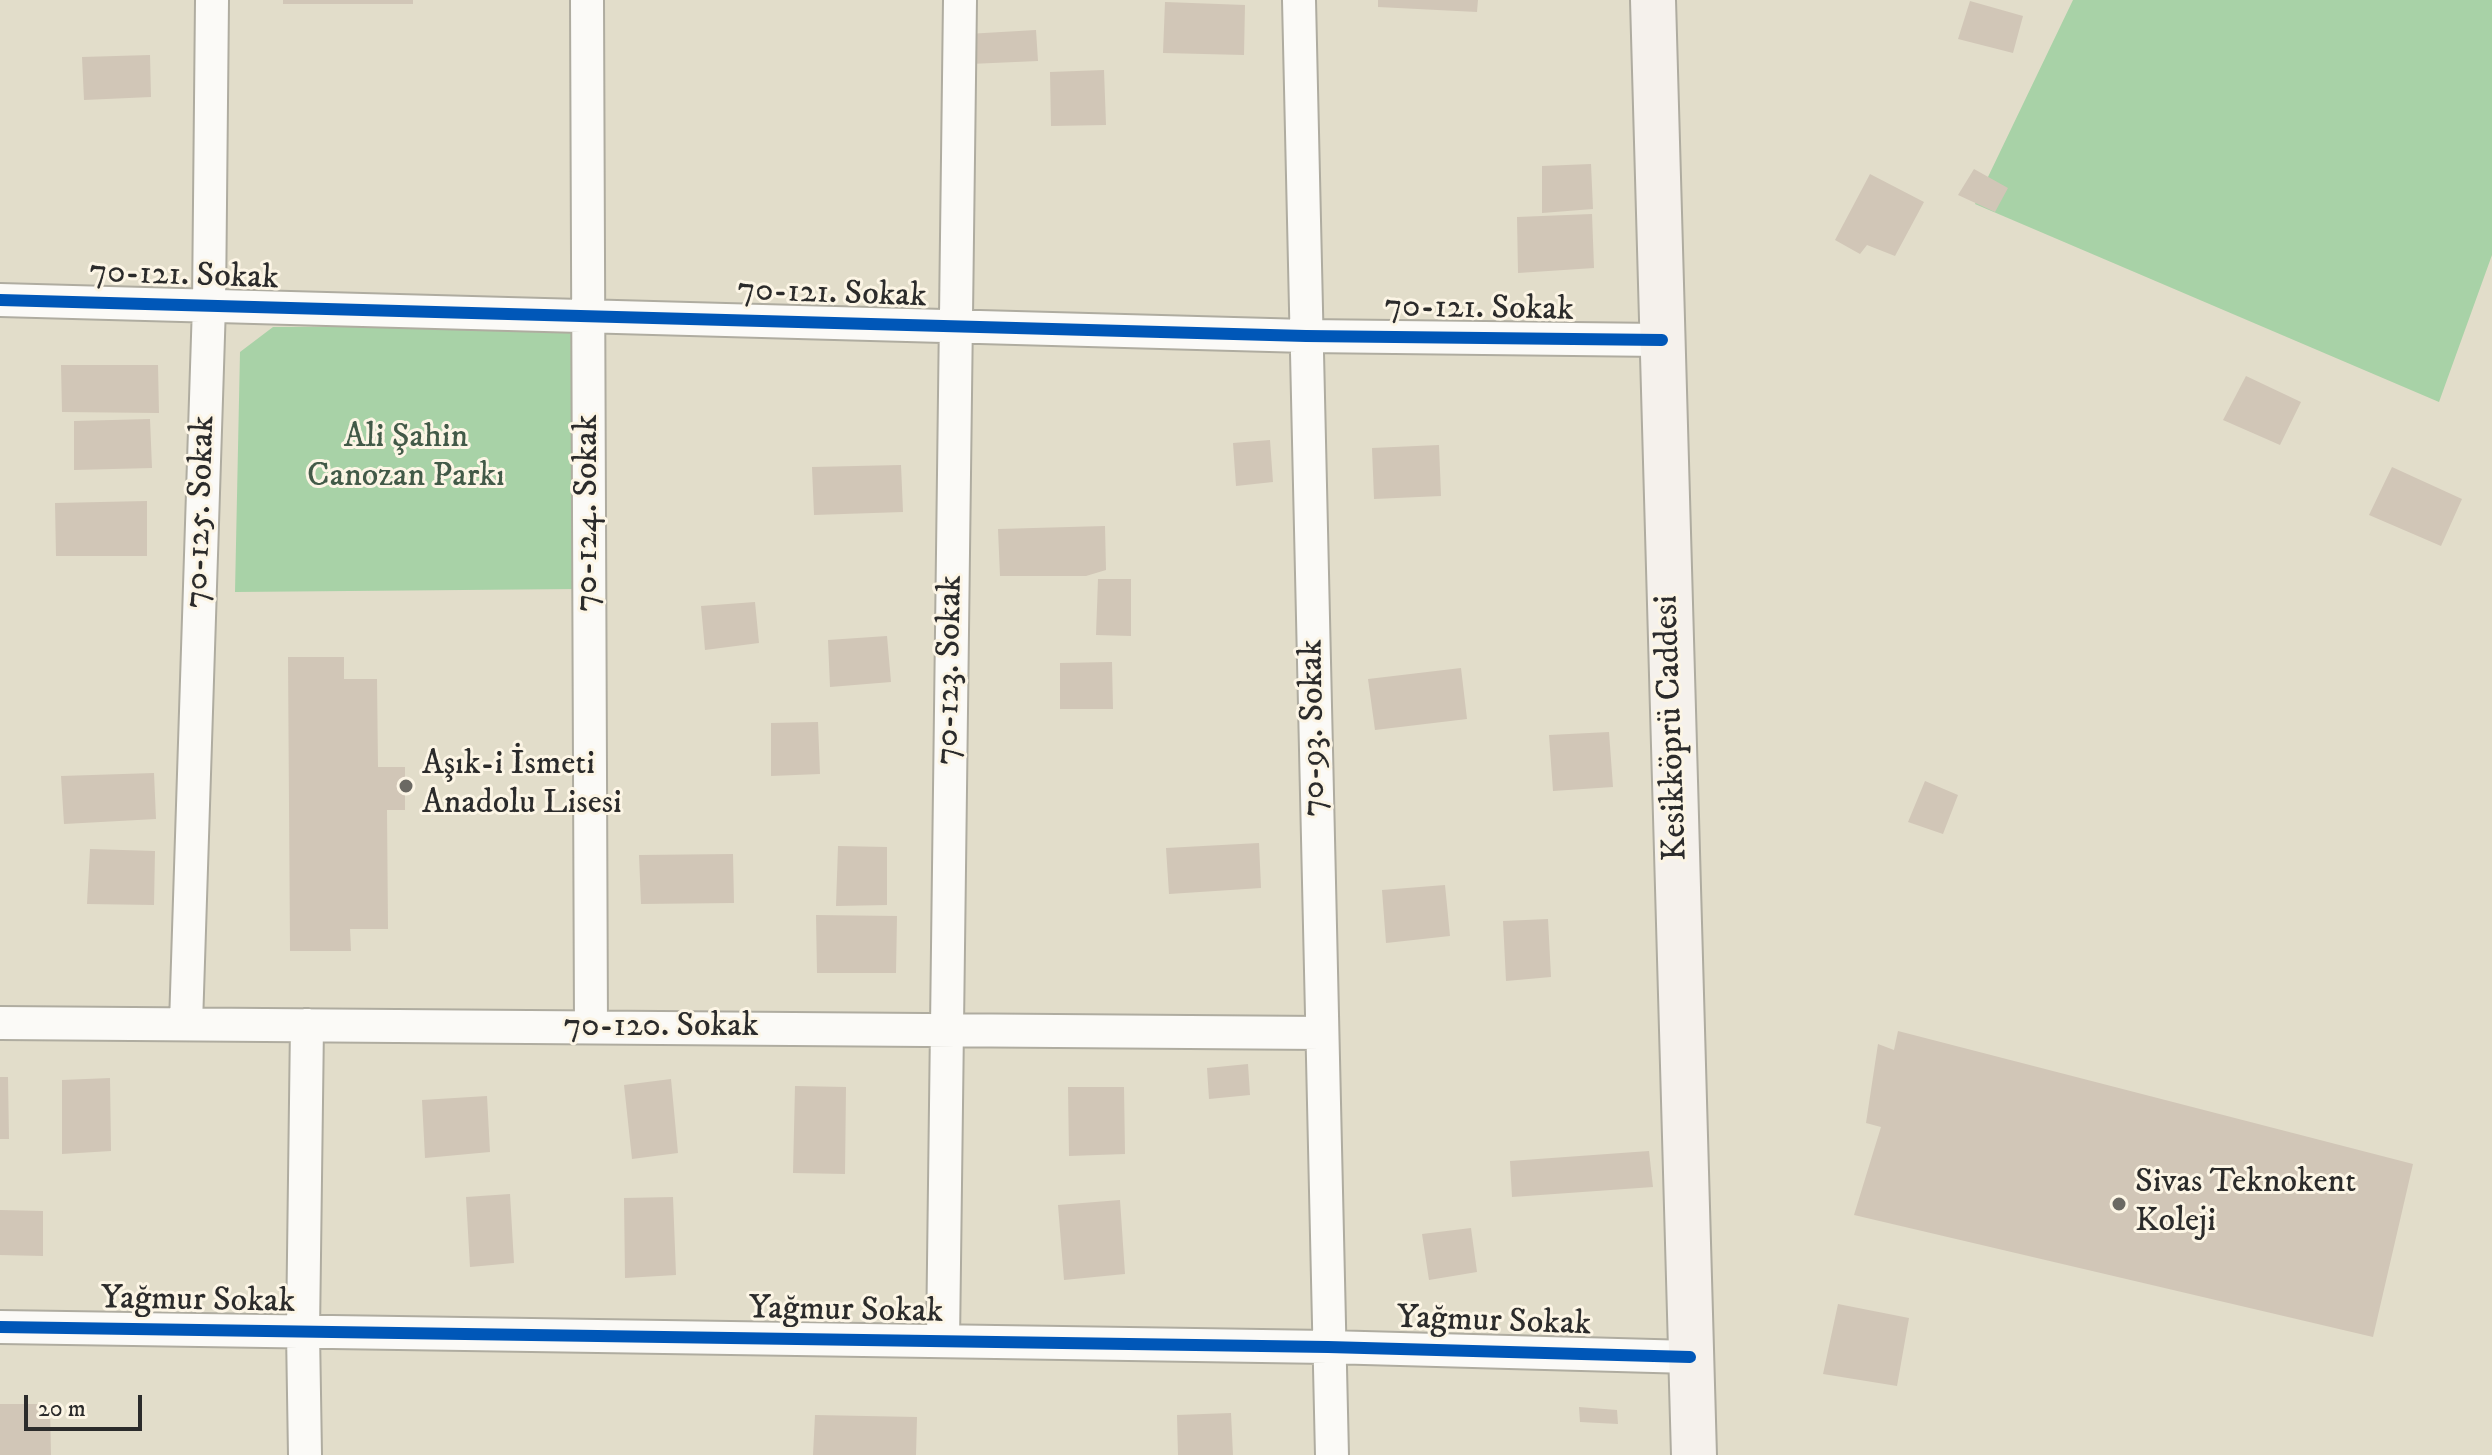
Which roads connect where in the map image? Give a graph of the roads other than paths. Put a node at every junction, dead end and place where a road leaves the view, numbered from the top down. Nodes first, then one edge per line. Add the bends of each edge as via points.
1 (212, 0) edge
2 (587, 0) edge
3 (960, 0) edge
4 (1299, 0) edge
5 (1653, 0) edge
6 (0, 300) edge
7 (209, 305) junction
8 (588, 316) junction
9 (956, 327) junction
10 (1306, 336) junction
11 (1662, 340) junction
12 (0, 1023) edge
13 (186, 1024) junction
14 (307, 1025) junction
15 (591, 1027) junction
16 (947, 1030) junction
17 (1321, 1033) junction
18 (0, 1327) edge
19 (303, 1332) junction
20 (943, 1341) junction
21 (1328, 1347) junction
22 (1690, 1357) junction
23 (305, 1455) edge
24 (1332, 1455) edge
25 (1694, 1455) edge

1 - 7 street, 70-125. Sokak
2 - 8 street, 70-124. Sokak
3 - 9 street, 70-123. Sokak
4 - 10 street, 70-93. Sokak
5 - 11 street, Kesikköprü Caddesi
6 - 7 street, 70-121. Sokak
7 - 8 street, 70-121. Sokak
7 - 13 street, 70-125. Sokak
8 - 9 street, 70-121. Sokak
8 - 15 street, 70-124. Sokak
9 - 10 street, 70-121. Sokak
9 - 16 street, 70-123. Sokak
10 - 11 street, 70-121. Sokak
10 - 17 street, 70-93. Sokak
11 - 22 street, Kesikköprü Caddesi
12 - 13 street, 70-120. Sokak
13 - 14 street, 70-120. Sokak
14 - 15 street, 70-120. Sokak
14 - 19 street
15 - 16 street, 70-120. Sokak
16 - 17 street, 70-120. Sokak
16 - 20 street, 70-123. Sokak
17 - 21 street, 70-93. Sokak
18 - 19 street, Yağmur Sokak
19 - 20 street, Yağmur Sokak
19 - 23 street
20 - 21 street, Yağmur Sokak
21 - 22 street, Yağmur Sokak
21 - 24 street, 70-93. Sokak
22 - 25 street, Kesikköprü Caddesi

